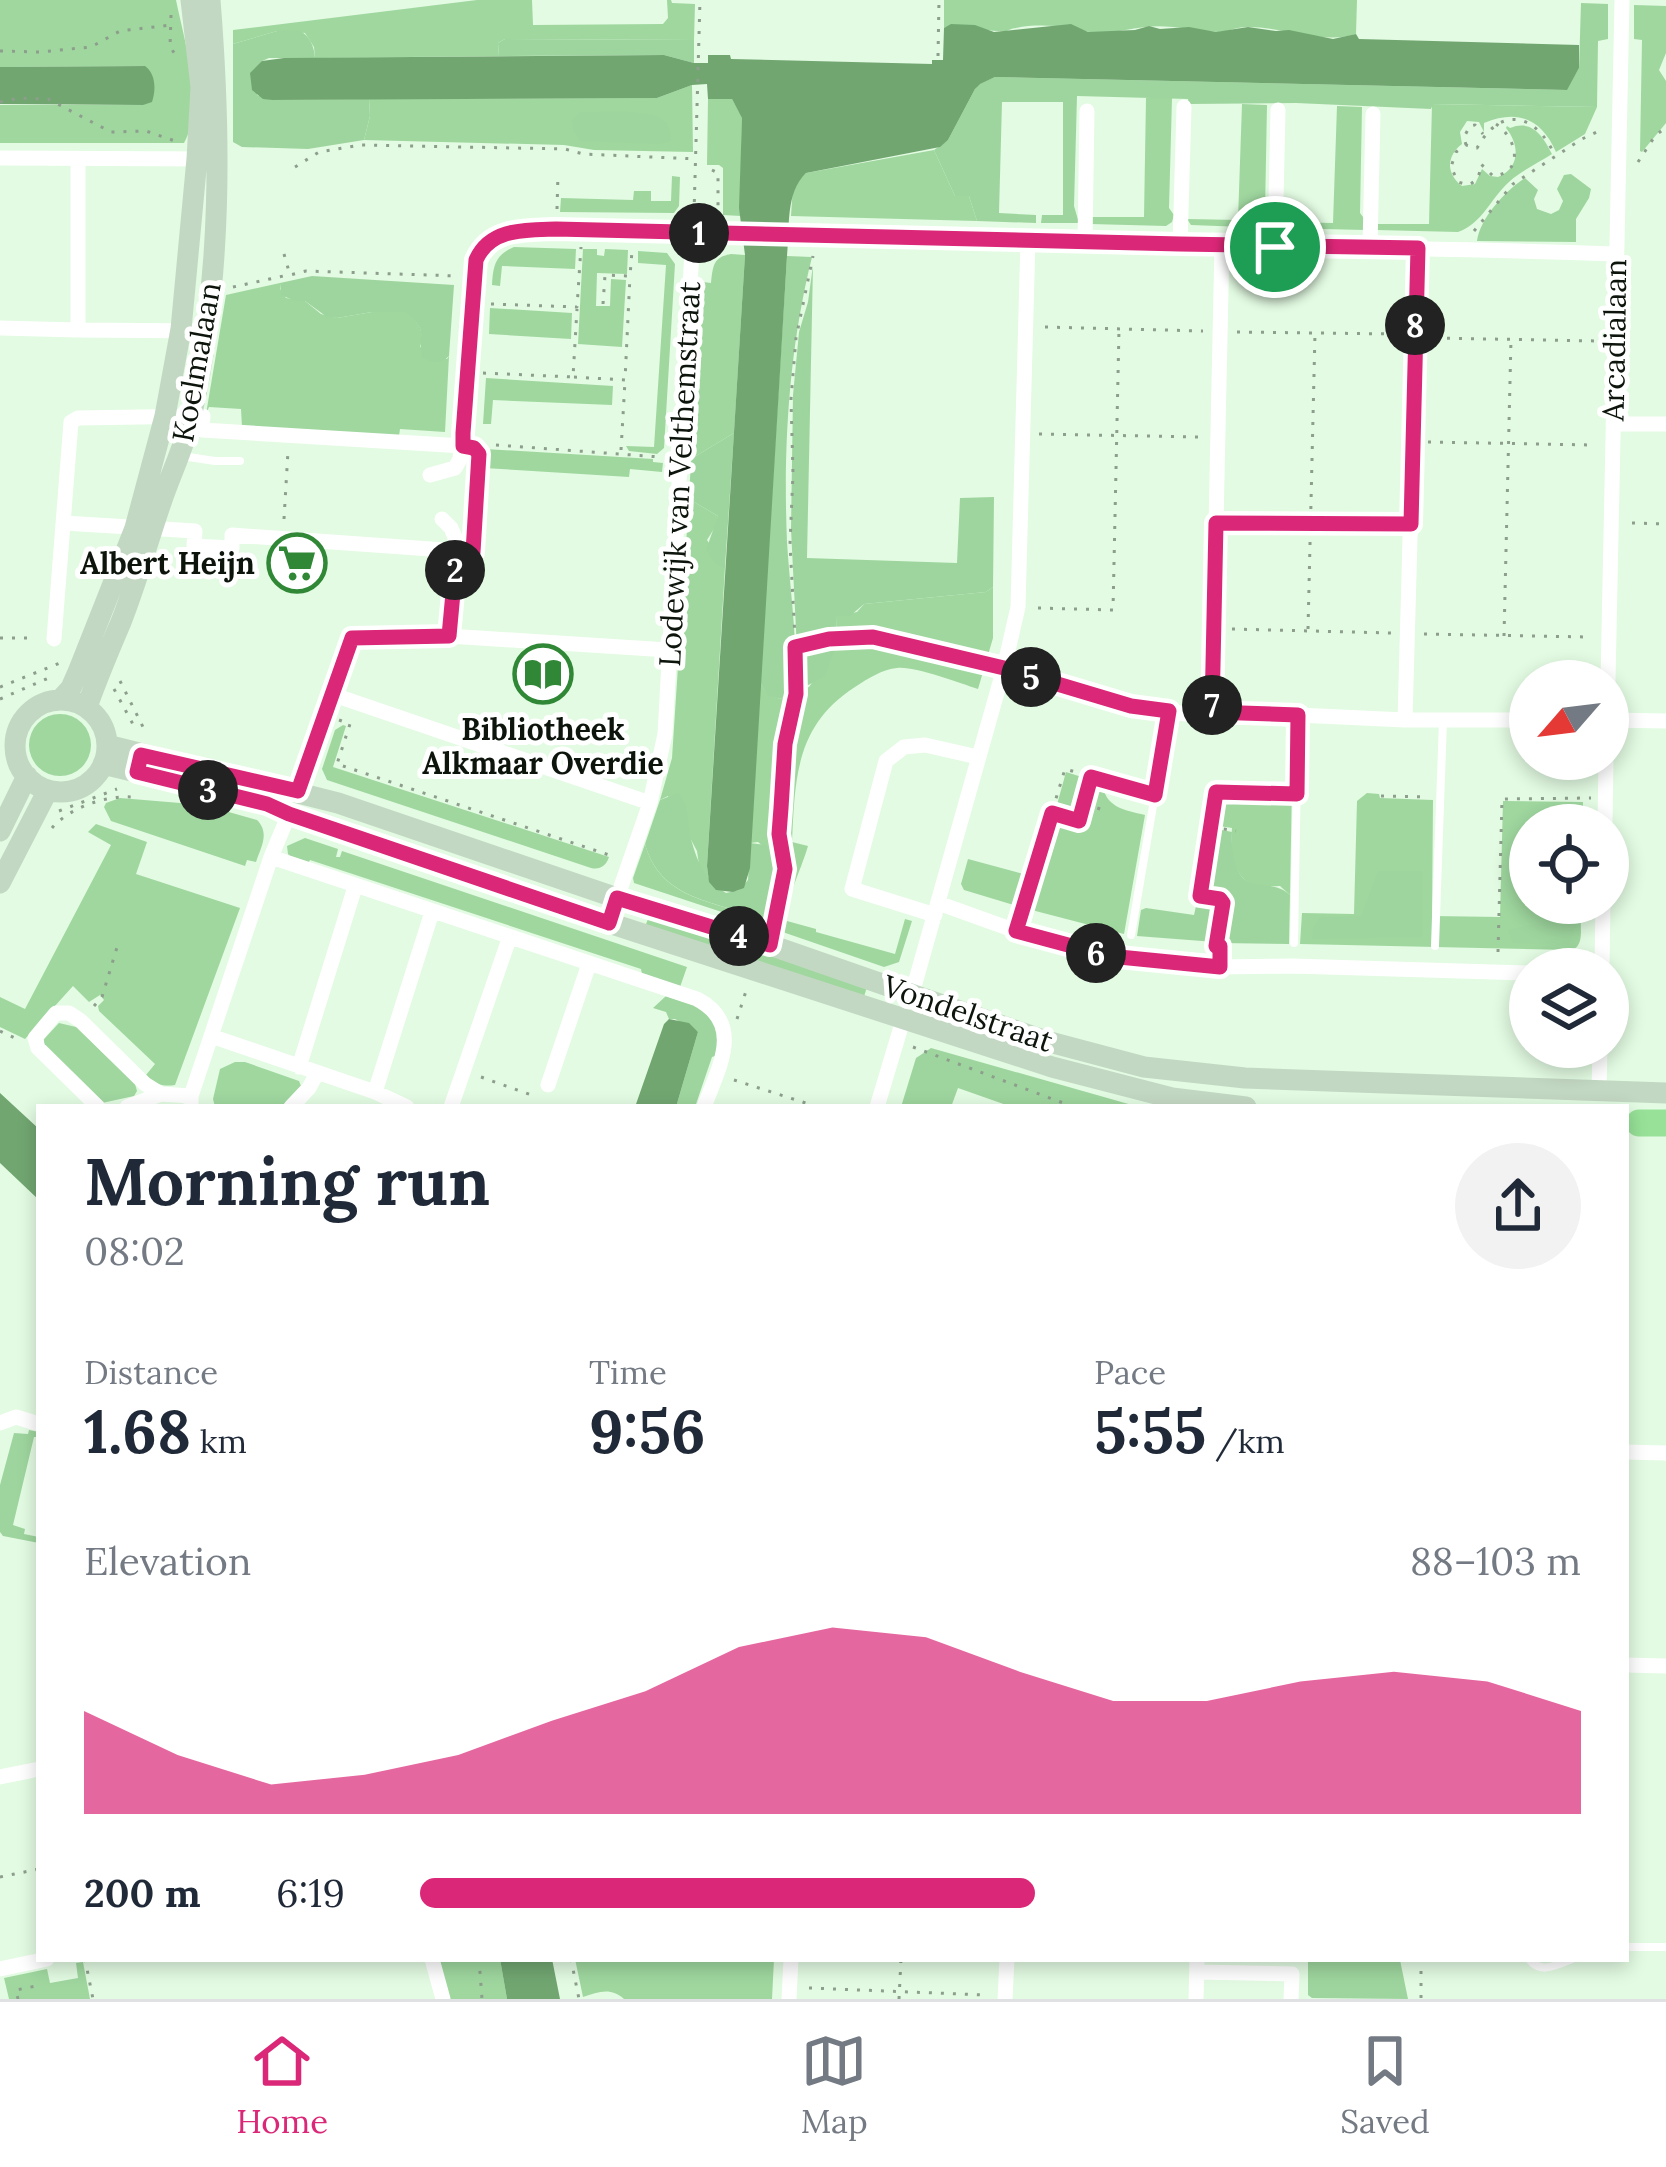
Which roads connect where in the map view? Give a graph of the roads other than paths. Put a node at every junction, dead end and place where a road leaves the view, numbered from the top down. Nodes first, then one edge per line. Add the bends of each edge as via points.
1 (190, 0) edge
2 (210, 0) edge
3 (1622, 0) edge
4 (1184, 107) dead end
5 (1278, 110) dead end
6 (1087, 111) dead end
7 (1373, 114) dead end
8 (0, 158) edge
9 (78, 159) junction
10 (208, 159) junction
11 (694, 233) junction
12 (1028, 239) junction
13 (1085, 242) junction
14 (1222, 243) junction
15 (1180, 244) junction
16 (1275, 247) junction
17 (1370, 247) junction
18 (1418, 248) junction
19 (1615, 254) junction
20 (0, 328) edge
21 (181, 329) junction
22 (78, 330) junction
23 (205, 331) junction
24 (165, 416) junction
25 (191, 416) junction
26 (1613, 424) junction
27 (1666, 424) edge
28 (468, 447) junction
29 (179, 455) junction
30 (240, 461) dead end
31 (430, 475) dead end
32 (442, 519) dead end
33 (64, 524) junction
34 (144, 528) junction
35 (457, 550) junction
36 (449, 636) junction
37 (54, 639) road end
38 (668, 650) junction
39 (1608, 660) edge
40 (1004, 668) junction
41 (334, 695) junction
42 (60, 700) junction
43 (87, 707) junction
44 (1169, 711) junction
45 (1212, 712) junction
46 (1298, 715) junction
47 (1405, 720) junction
48 (1443, 720) junction
49 (1509, 720) edge
50 (1629, 720) edge
51 (1666, 721) edge
52 (10, 722) edge
53 (8, 746) edge
54 (105, 755) junction
55 (978, 757) junction
56 (133, 763) junction
57 (27, 776) junction
58 (48, 790) junction
59 (298, 791) junction
60 (650, 803) junction
61 (289, 814) junction
62 (0, 831) edge
63 (271, 857) junction
64 (0, 883) edge
65 (355, 887) junction
66 (617, 898) junction
67 (937, 909) junction
68 (433, 912) junction
69 (609, 923) junction
70 (1131, 935) dead end
71 (509, 939) junction
72 (1294, 943) dead end
73 (1435, 946) dead end
74 (589, 964) junction
75 (1509, 972) edge
76 (912, 994) junction
77 (900, 1030) junction
78 (211, 1036) junction
79 (298, 1067) junction
80 (1600, 1068) edge
81 (317, 1073) junction
82 (374, 1092) junction
83 (545, 1092) road end
84 (1666, 1093) edge
85 (161, 1094) junction
86 (1599, 1099) edge
87 (191, 1102) edge
88 (1176, 1102) edge
89 (95, 1104) edge
90 (135, 1104) edge
91 (294, 1104) edge
92 (395, 1104) edge
93 (453, 1104) edge
94 (705, 1104) edge
95 (878, 1104) edge
96 (0, 1423) edge
97 (36, 1423) edge
98 (1629, 1452) edge
99 (1666, 1453) edge
100 (1629, 1665) edge
101 (1666, 1666) edge
102 (36, 1770) edge
103 (0, 1777) edge
104 (1629, 1947) edge
105 (1666, 1947) edge
106 (36, 1962) edge
107 (432, 1962) edge
108 (791, 1962) edge
109 (1007, 1962) edge
110 (1531, 1962) edge
111 (1562, 1962) edge
112 (1197, 1966) edge
113 (0, 1969) edge
114 (789, 1993) edge
115 (1005, 1998) edge
116 (443, 1999) edge
117 (1196, 1999) edge
118 (1291, 1999) edge

1 - 10 street, Koelmalaan
2 - 10 street, Koelmalaan
3 - 19 street, Arcadialaan
4 - 15 street
5 - 16 street
6 - 13 street
7 - 17 street
8 - 9 street
9 - 10 street
9 - 22 street
10 - 21 street, Koelmalaan
10 - 23 street, Koelmalaan via 212,281
11 - 12 street
11 - 28 street via 518,230 480,250 466,373
11 - 38 street, Lodewijk van Velthemstraat
12 - 13 street
12 - 40 street via 1018,607
13 - 15 street
14 - 15 street
14 - 16 street
14 - 45 street
16 - 17 street
17 - 18 street
18 - 19 street
18 - 47 street
19 - 26 street, Arcadialaan
20 - 22 street
21 - 22 street
21 - 23 street
21 - 24 street, Koelmalaan
23 - 25 street, Koelmalaan
24 - 25 street
24 - 33 street via 71,422
24 - 34 street, Koelmalaan
25 - 28 street via 202,416 202,430
25 - 29 street, Koelmalaan
26 - 27 street
26 - 39 street, Arcadialaan
28 - 31 street via 455,468
28 - 35 street via 479,454 473,552
29 - 30 lane
29 - 34 street, Koelmalaan
32 - 35 street
33 - 34 street
33 - 37 street
34 - 35 street via 195,531 194,546 232,548 232,535
34 - 42 street, Koelmalaan
34 - 43 street, Koelmalaan
35 - 36 street
36 - 38 street
36 - 41 street via 352,638
38 - 60 street, Lodewijk van Velthemstraat via 665,734
40 - 44 street
40 - 55 street
41 - 59 street
41 - 60 street
42 - 43 street
42 - 52 street
43 - 54 street via 102,724
44 - 45 street
44 - 70 lane
45 - 46 street
46 - 47 street
46 - 72 lane
47 - 48 street
48 - 49 street
48 - 73 lane
50 - 51 street
52 - 53 street
53 - 57 street
54 - 56 street, Vondelstraat
54 - 58 street via 86,784
55 - 67 street
55 - 67 street via 904,747 886,761 872,806 852,889
56 - 59 street, Vondelstraat
56 - 61 street, Vondelstraat
57 - 58 street
57 - 62 street
58 - 64 street
59 - 61 street
59 - 66 street, Vondelstraat
60 - 66 street, Lodewijk van Velthemstraat
61 - 63 street
61 - 69 street, Vondelstraat
63 - 65 street
63 - 78 street
65 - 68 street
65 - 79 street
66 - 69 street, Lodewijk van Velthemstraat
66 - 76 street, Vondelstraat
67 - 75 street via 1109,956 1220,967
67 - 76 street
68 - 71 street
68 - 82 street
69 - 77 street, Vondelstraat
71 - 74 street
71 - 93 street
74 - 83 street
74 - 94 street via 712,1007 725,1040
76 - 77 street
76 - 86 street, Vondelstraat via 1144,1067
77 - 88 street, Vondelstraat
77 - 95 street
78 - 79 street
78 - 87 street
79 - 81 street
80 - 86 street
81 - 82 street
81 - 91 street
82 - 92 street
84 - 86 street, Vondelstraat
85 - 87 street
85 - 89 street via 81,1021 56,1013 35,1037 38,1048
85 - 90 street
96 - 97 street via 16,1417
98 - 99 street
100 - 101 street
102 - 103 street
104 - 105 lane
106 - 113 street
107 - 116 street
108 - 114 street
109 - 115 street
110 - 111 lane
112 - 117 street
112 - 118 street via 1292,1974

